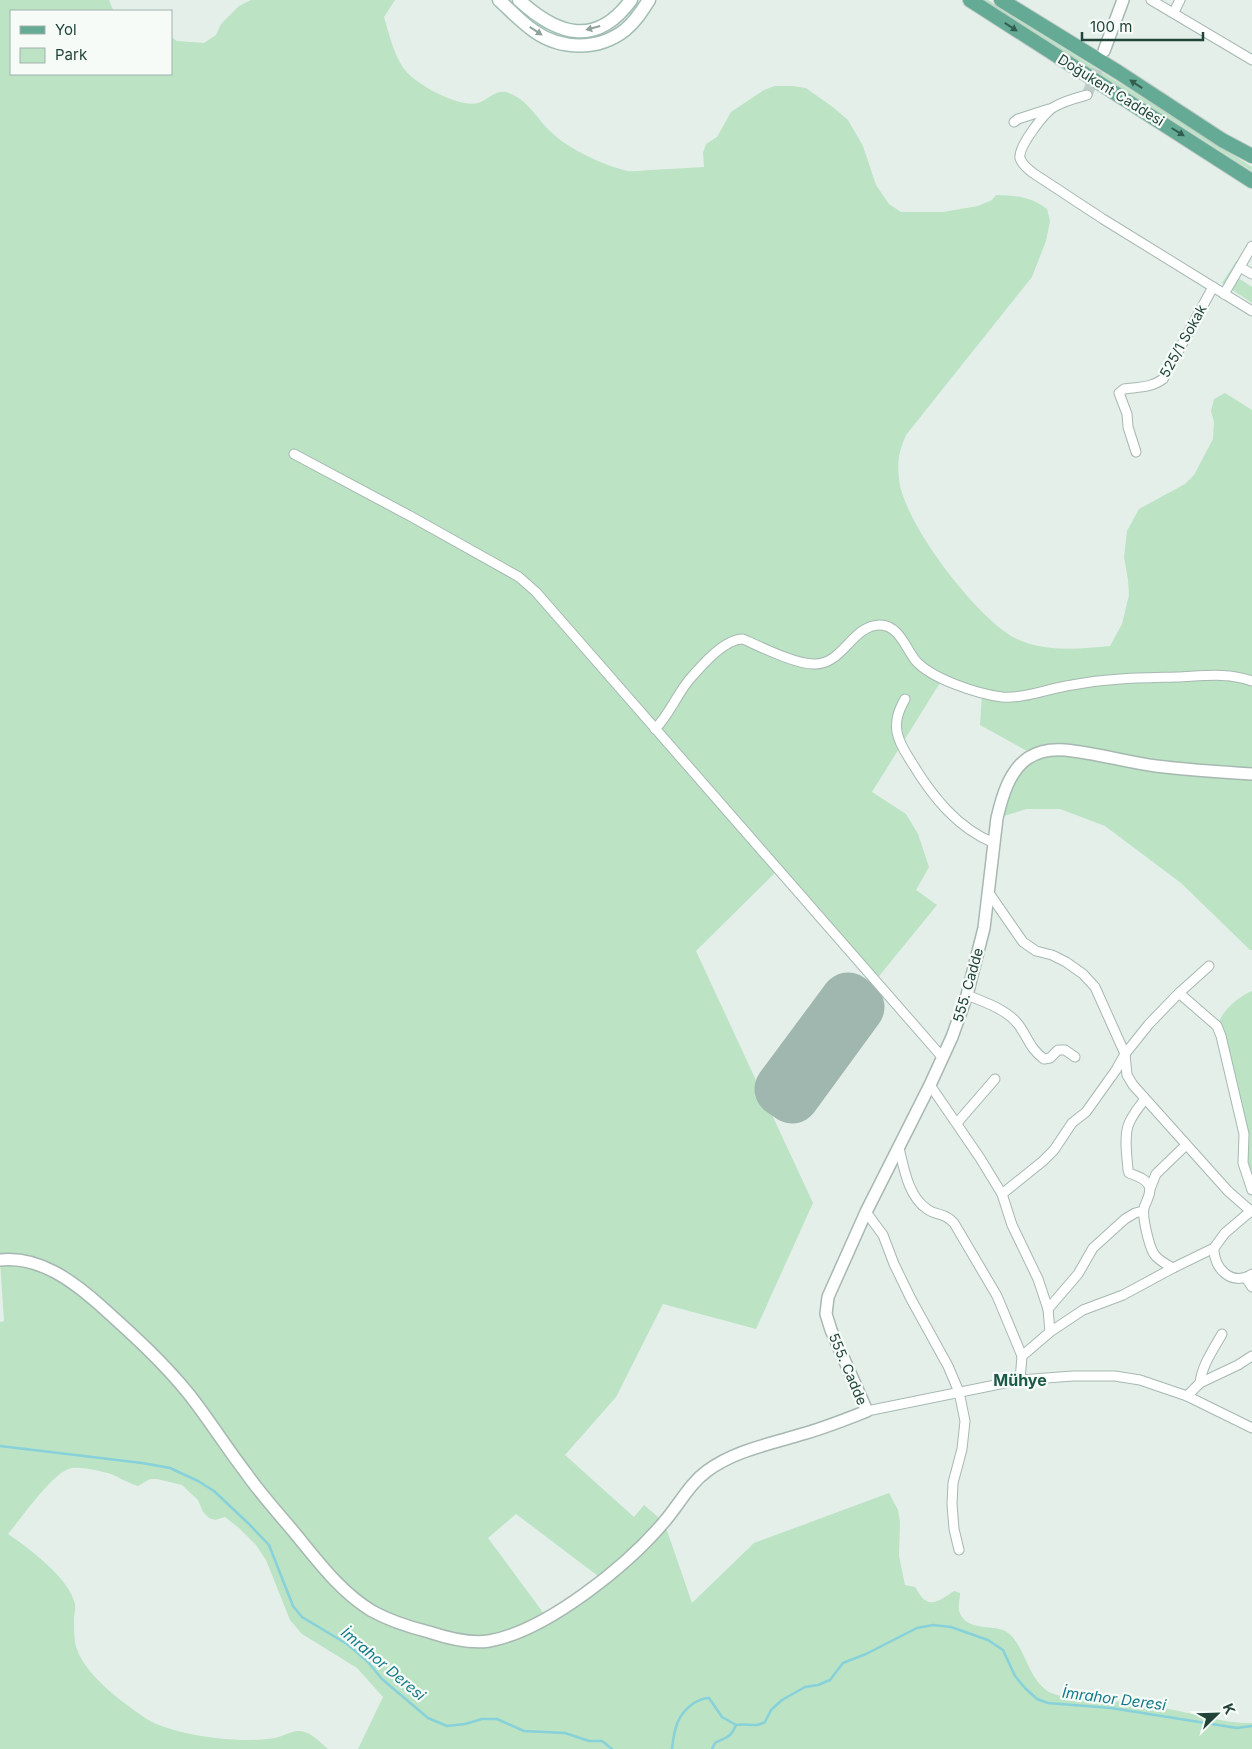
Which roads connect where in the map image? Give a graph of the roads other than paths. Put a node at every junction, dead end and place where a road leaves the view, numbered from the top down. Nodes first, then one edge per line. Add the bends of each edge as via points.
1 (499, 0) edge
2 (519, 0) edge
3 (631, 0) edge
4 (649, 0) edge
5 (970, 0) edge
6 (1002, 0) edge
7 (1123, 0) edge
8 (1151, 0) edge
9 (1180, 0) edge
10 (1174, 12) junction
11 (1104, 51) tunnel mouth
12 (1252, 60) edge
13 (1087, 95) dead end
14 (1052, 108) junction
15 (1014, 122) dead end
16 (1252, 156) edge
17 (1252, 181) edge
18 (1252, 246) edge
19 (1240, 267) junction
20 (1252, 274) edge
21 (1213, 286) junction
22 (1224, 294) junction
23 (1252, 311) edge
24 (1136, 452) dead end
25 (294, 454) dead end
26 (1252, 681) edge
27 (905, 699) dead end
28 (654, 729) junction
29 (1252, 774) edge
30 (994, 843) junction
31 (989, 893) junction
32 (1209, 966) dead end
33 (1179, 993) junction
34 (967, 995) junction
35 (1125, 1054) junction
36 (1075, 1057) dead end
37 (942, 1058) junction
38 (995, 1079) dead end
39 (930, 1085) junction
40 (1145, 1099) junction
41 (957, 1123) junction
42 (1186, 1145) junction
43 (899, 1148) junction
44 (1150, 1189) junction
45 (1252, 1190) edge
46 (1002, 1194) junction
47 (1143, 1211) junction
48 (1252, 1211) edge
49 (866, 1212) junction
50 (1214, 1248) junction
51 (0, 1260) edge
52 (1173, 1268) junction
53 (1249, 1276) edge
54 (1252, 1286) edge
55 (1048, 1309) junction
56 (1050, 1332) junction
57 (1222, 1334) dead end
58 (1022, 1356) junction
59 (1252, 1356) edge
60 (1020, 1380) junction
61 (1200, 1383) junction
62 (959, 1392) junction
63 (1187, 1396) junction
64 (867, 1412) junction
65 (1252, 1428) edge
66 (959, 1550) dead end

1 -> 4 main road via 542,35 565,44 582,46 601,42 625,30
3 -> 2 main road via 606,24 579,31 550,24
5 -> 17 main road, Doğukent Caddesi
16 -> 6 main road, Doğukent Caddesi
7 - 11 street
8 - 10 street
9 - 10 street
10 - 12 street
13 - 14 street
14 - 15 street
14 - 21 street via 1032,132 1021,152 1024,165 1103,219
18 - 19 street
19 - 20 street
19 - 22 street
21 - 22 street
21 - 24 street, 525/1 Sokak via 1163,379 1156,385 1124,388 1119,393
22 - 23 street
25 - 28 street via 519,577 536,592
26 - 28 street via 1228,675 1112,679 1022,696 982,694 927,669 916,661 898,634 882,624 860,632 828,661 816,664 801,662 744,639 728,642 688,681
27 - 30 street via 898,713 897,731 900,743 921,778 961,823
28 - 37 street
29 - 30 street, 555. Cadde via 1157,766 1064,750 1046,751 1030,757 1019,766 1007,786 997,818
30 - 31 street, 555. Cadde
31 - 34 street, 555. Cadde
31 - 35 street via 1023,942 1036,951 1066,962 1095,988
32 - 33 street
33 - 35 street
33 - 45 street via 1217,1026 1221,1036 1244,1134 1243,1163
34 - 36 street via 1009,1015 1019,1025 1035,1053 1044,1059 1058,1050 1065,1050
34 - 37 street, 555. Cadde
35 - 40 street via 1127,1076
35 - 46 street via 1086,1112 1072,1123 1054,1150
37 - 39 street, 555. Cadde
38 - 41 street
39 - 41 street
39 - 43 street, 555. Cadde
40 - 42 street
40 - 44 street via 1128,1126 1127,1159 1129,1173 1144,1179
41 - 46 street
42 - 44 street via 1156,1174
42 - 48 street via 1228,1192
43 - 49 street, 555. Cadde
43 - 58 street via 918,1201 954,1223 997,1296
44 - 47 street
46 - 55 street
47 - 52 street via 1154,1254
47 - 55 street via 1124,1219 1093,1248 1078,1274
48 - 50 street via 1225,1232
49 - 62 street via 883,1235 911,1300
49 - 64 street, 555. Cadde via 828,1297 826,1314
50 - 52 street
50 - 53 street via 1217,1264 1228,1277
51 - 64 street via 28,1262 51,1270 90,1295 171,1373 247,1476 346,1591 370,1610 393,1621 445,1637 486,1641 516,1633 547,1618 636,1552 708,1470 744,1452
52 - 56 street via 1083,1310
53 - 54 street
55 - 56 street
56 - 58 street
57 - 61 street via 1207,1358
58 - 60 street
59 - 61 street
60 - 62 street
60 - 63 street via 1116,1376 1140,1380
61 - 63 street
62 - 64 street
62 - 66 street via 964,1421 952,1504
63 - 65 street

